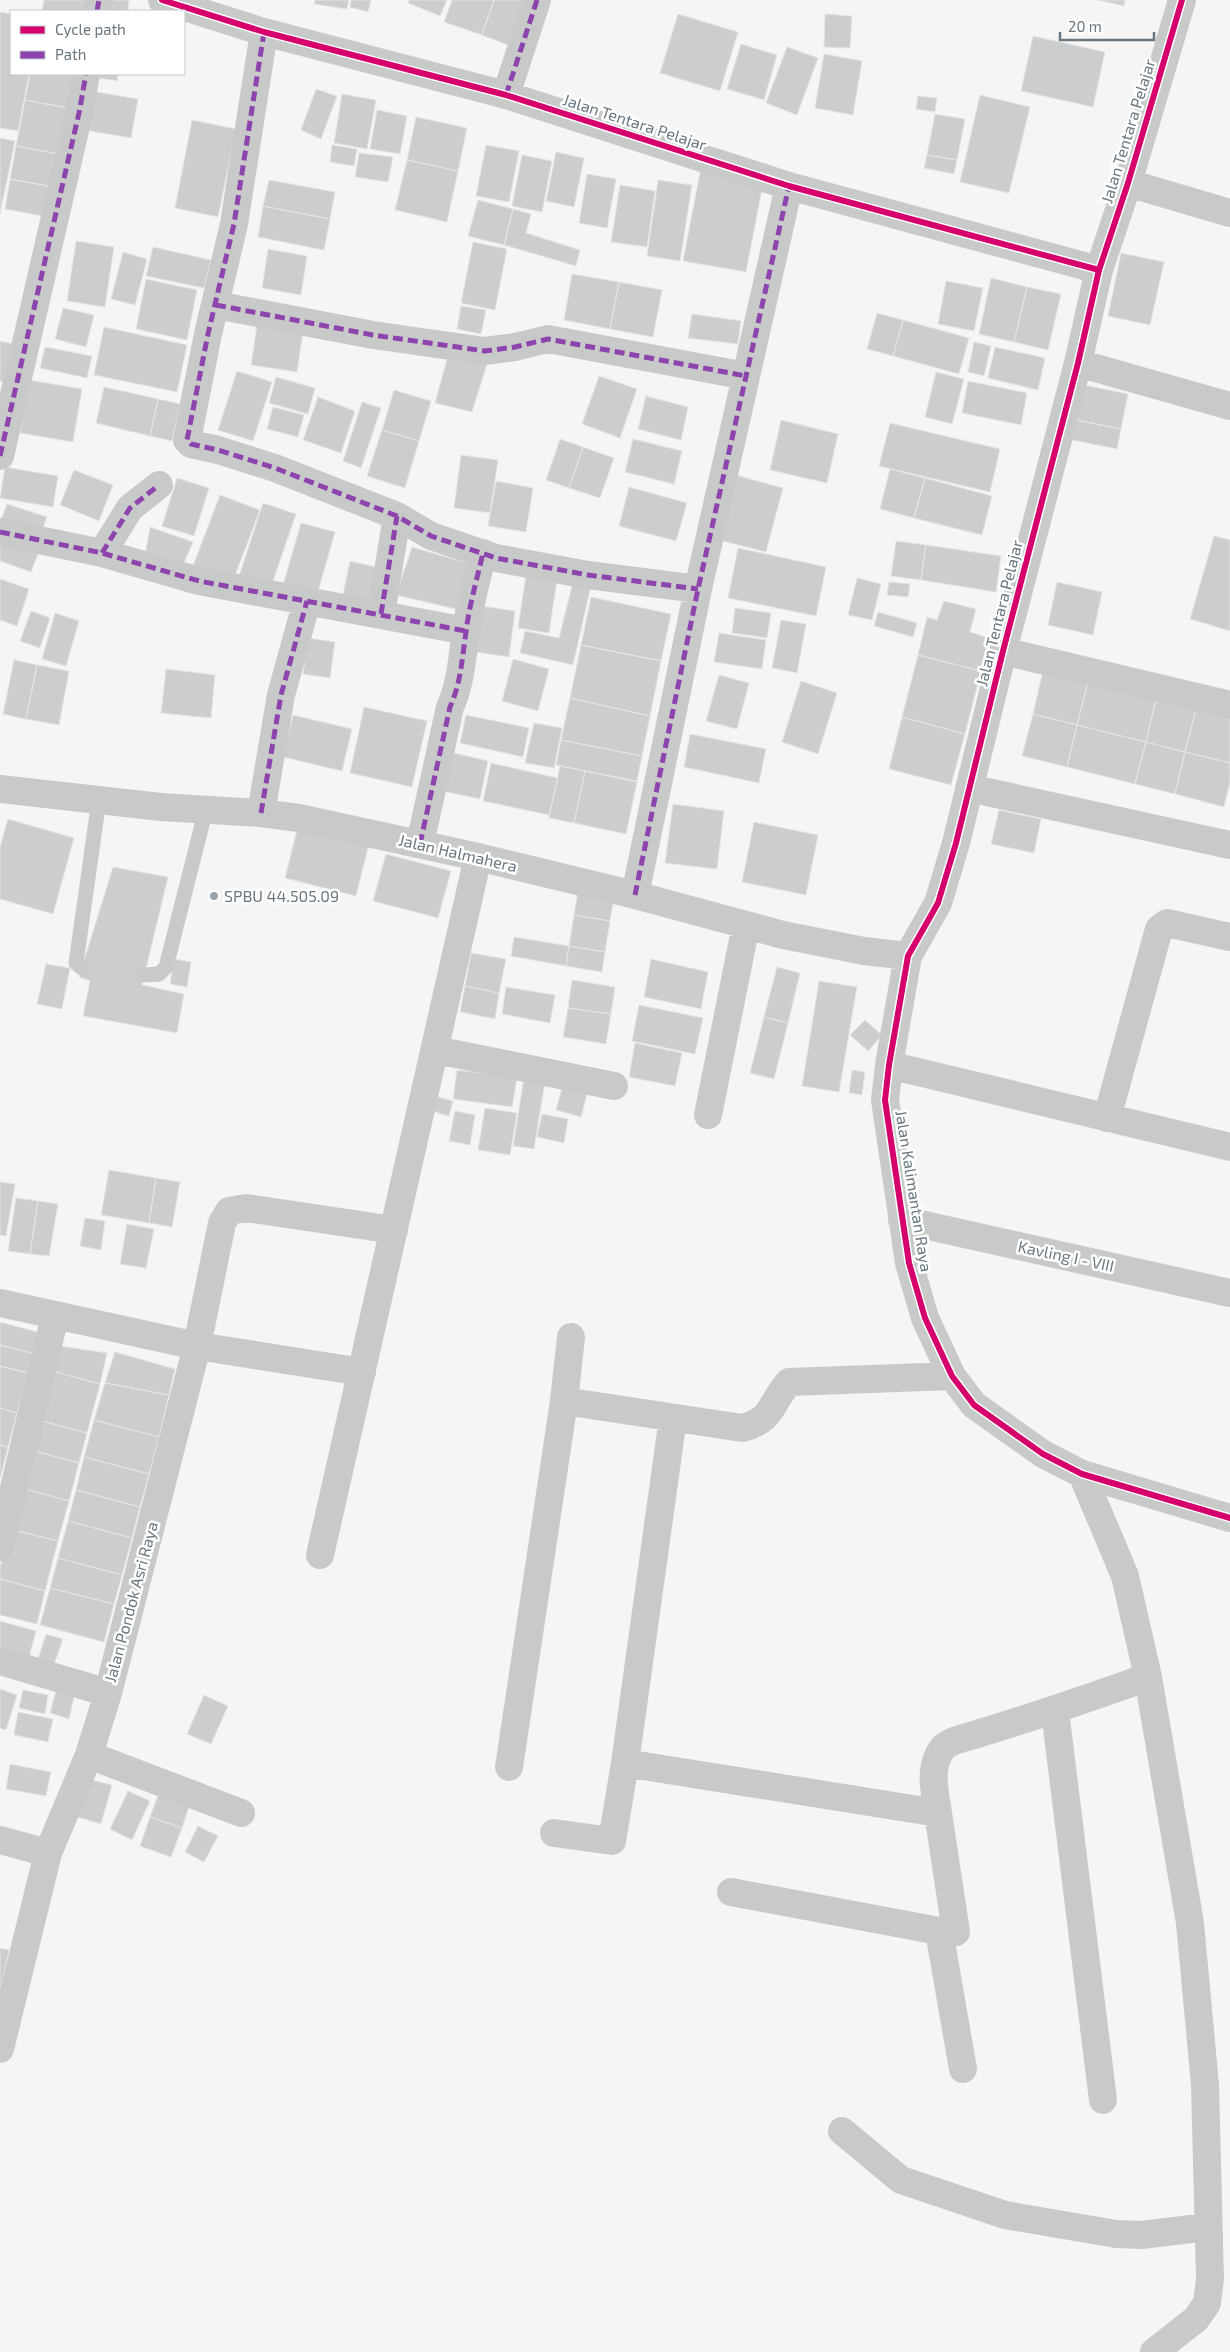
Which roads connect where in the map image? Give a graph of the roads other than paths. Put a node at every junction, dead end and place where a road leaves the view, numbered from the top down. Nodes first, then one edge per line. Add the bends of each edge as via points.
1 (162, 0) edge
2 (537, 0) edge
3 (1182, 0) edge
4 (264, 32) junction
5 (86, 75) edge
6 (506, 95) junction
7 (1128, 183) junction
8 (789, 186) junction
9 (1230, 213) edge
10 (1099, 270) junction
11 (216, 305) junction
12 (1078, 363) junction
13 (746, 376) junction
14 (1230, 406) edge
15 (0, 456) edge
16 (159, 485) dead end
17 (397, 516) junction
18 (0, 532) edge
19 (102, 553) junction
20 (483, 553) junction
21 (698, 589) junction
22 (307, 601) junction
23 (381, 614) junction
24 (466, 631) junction
25 (1003, 651) junction
26 (1230, 704) edge
27 (969, 788) junction
28 (0, 789) edge
29 (99, 800) junction
30 (206, 810) junction
31 (261, 813) junction
32 (420, 844) junction
33 (1230, 844) edge
34 (478, 857) junction
35 (635, 895) junction
36 (746, 926) junction
37 (1230, 937) edge
38 (908, 956) junction
39 (82, 968) dead end
40 (144, 975) dead end
41 (436, 1050) junction
42 (889, 1065) junction
43 (614, 1086) dead end
44 (708, 1114) dead end
45 (1107, 1118) junction
46 (1230, 1147) edge
47 (902, 1220) junction
48 (394, 1230) junction
49 (1230, 1293) edge
50 (0, 1303) edge
51 (55, 1316) junction
52 (571, 1337) dead end
53 (197, 1346) junction
54 (362, 1372) junction
55 (952, 1376) junction
56 (564, 1401) junction
57 (673, 1418) junction
58 (1082, 1474) junction
59 (1230, 1518) edge
60 (0, 1547) edge
61 (320, 1555) dead end
62 (0, 1661) edge
63 (1148, 1677) junction
64 (108, 1693) junction
65 (1055, 1711) junction
66 (90, 1755) junction
67 (625, 1763) junction
68 (509, 1768) dead end
69 (240, 1813) dead end
70 (938, 1813) junction
71 (554, 1834) dead end
72 (0, 1840) edge
73 (48, 1853) junction
74 (731, 1892) dead end
75 (939, 1931) junction
76 (0, 2049) edge
77 (963, 2069) dead end
78 (1104, 2100) dead end
79 (842, 2131) dead end
80 (1208, 2227) junction
81 (1154, 2352) edge

1 - 4 street, Jalan Tentara Pelajar
2 - 6 street
3 - 7 street, Jalan Tentara Pelajar
4 - 6 street, Jalan Tentara Pelajar
4 - 11 street via 234,224
5 - 15 street
6 - 8 street, Jalan Tentara Pelajar
7 - 9 street
7 - 10 street, Jalan Tentara Pelajar
8 - 10 street, Jalan Tentara Pelajar
8 - 13 street
10 - 12 street, Jalan Tentara Pelajar
11 - 13 street via 373,335 485,351 548,339
11 - 17 street via 187,440 191,444 275,468
12 - 14 street
12 - 25 street, Jalan Tentara Pelajar
13 - 21 street
16 - 19 street via 130,508
17 - 20 street via 432,536
17 - 23 street
18 - 19 street
19 - 22 street via 199,581
20 - 21 street via 588,575
20 - 24 street
21 - 35 street
22 - 23 street
22 - 31 street via 281,695
23 - 24 street
24 - 32 street via 463,664 450,706
25 - 26 street
25 - 27 street, Jalan Tentara Pelajar
27 - 33 street
27 - 38 street, Jalan Tentara Pelajar via 938,903
28 - 29 street, Jalan Halmahera
29 - 30 street, Jalan Halmahera
29 - 39 lane via 76,963
30 - 31 street, Jalan Halmahera
30 - 40 lane via 166,967 158,974
31 - 32 street, Jalan Halmahera
32 - 34 street, Jalan Halmahera
34 - 35 street, Jalan Halmahera
34 - 41 street
35 - 36 street, Jalan Halmahera
36 - 38 street, Jalan Halmahera via 864,951
36 - 44 street
37 - 45 street via 1167,923 1159,929
38 - 42 street, Jalan Kalimantan Raya
41 - 43 street
41 - 48 street
42 - 45 street
42 - 47 street, Jalan Kalimantan Raya via 886,1100
45 - 46 street
47 - 49 street, Kavling I - VIII
47 - 55 street, Jalan Kalimantan Raya via 909,1263 925,1318
48 - 53 street, Jalan Pondok Asri Raya via 246,1208 229,1211 222,1223
48 - 54 street
50 - 51 street
51 - 53 street
51 - 60 street
52 - 56 street
53 - 54 street
53 - 64 street, Jalan Pondok Asri Raya
54 - 61 street
55 - 57 street via 789,1382 765,1418 756,1425 742,1428
55 - 58 street, Jalan Kalimantan Raya via 974,1406 1044,1454
56 - 57 street
56 - 68 street
57 - 67 street
58 - 59 street, Jalan Kalimantan Raya
58 - 63 street via 1125,1576
62 - 64 street
63 - 65 street
63 - 80 street via 1190,1923 1205,2085
64 - 66 street, Jalan Pondok Asri Raya
65 - 70 street via 944,1747 933,1774
65 - 78 street
66 - 69 street
66 - 73 street, Jalan Pondok Asri Raya
67 - 70 street
67 - 71 street via 612,1841
70 - 75 street via 957,1929 953,1933
72 - 73 street
73 - 76 street, Jalan Pondok Asri Raya
74 - 75 street
75 - 77 street
79 - 80 street via 901,2180 1005,2215 1116,2234 1141,2235
80 - 81 street via 1210,2279 1207,2303 1196,2319

